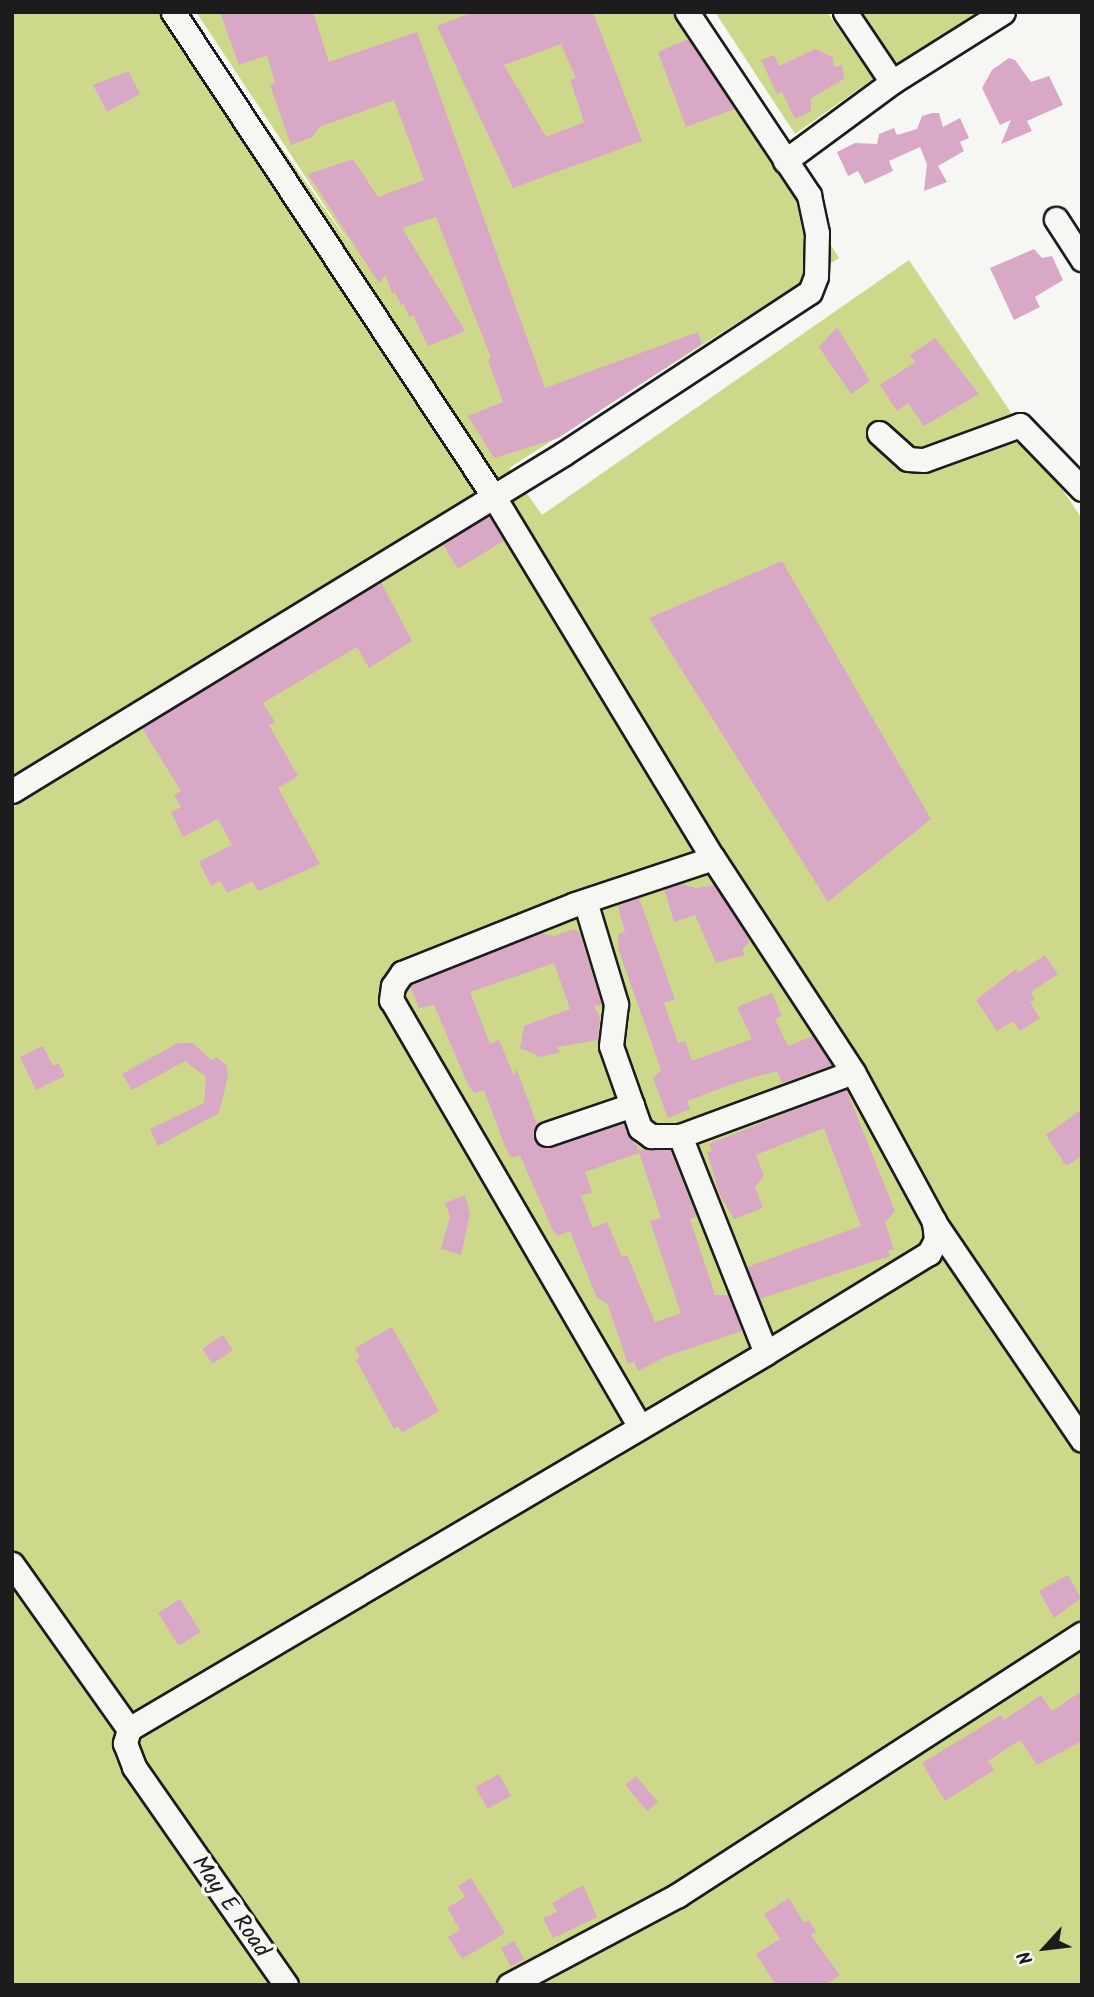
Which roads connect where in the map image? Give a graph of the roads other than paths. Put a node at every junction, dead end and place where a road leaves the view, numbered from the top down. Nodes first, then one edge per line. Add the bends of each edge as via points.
1 (173, 12) edge
2 (687, 12) edge
3 (845, 12) edge
4 (1003, 12) edge
5 (892, 82) junction
6 (785, 161) junction
7 (1056, 219) dead end
8 (1082, 259) edge
9 (879, 433) dead end
10 (1082, 489) edge
11 (494, 497) junction
12 (12, 791) edge
13 (713, 858) junction
14 (585, 901) junction
15 (853, 1072) junction
16 (632, 1105) junction
17 (547, 1133) dead end
18 (680, 1136) junction
19 (934, 1221) junction
20 (766, 1353) junction
21 (640, 1427) junction
22 (1082, 1440) edge
23 (12, 1564) edge
24 (1082, 1633) edge
25 (129, 1729) junction
26 (286, 1985) edge
27 (509, 1985) edge

1 - 11 street
2 - 6 street
3 - 5 street
4 - 5 street
5 - 6 street
6 - 11 street via 816,214 816,276 810,292
7 - 8 street
9 - 10 street via 908,459 924,460 1020,425
11 - 12 street
11 - 13 street
13 - 14 street
13 - 15 street
14 - 16 street via 615,1004 611,1046
14 - 21 street via 402,973 391,1000
15 - 18 street
15 - 19 street
16 - 17 street
16 - 18 street via 640,1128 651,1136
18 - 20 street
19 - 20 street via 936,1240 929,1253
19 - 22 street
20 - 21 street
21 - 25 street
23 - 25 street
24 - 27 street via 678,1895
25 - 26 street, May E Road via 125,1743 132,1763

